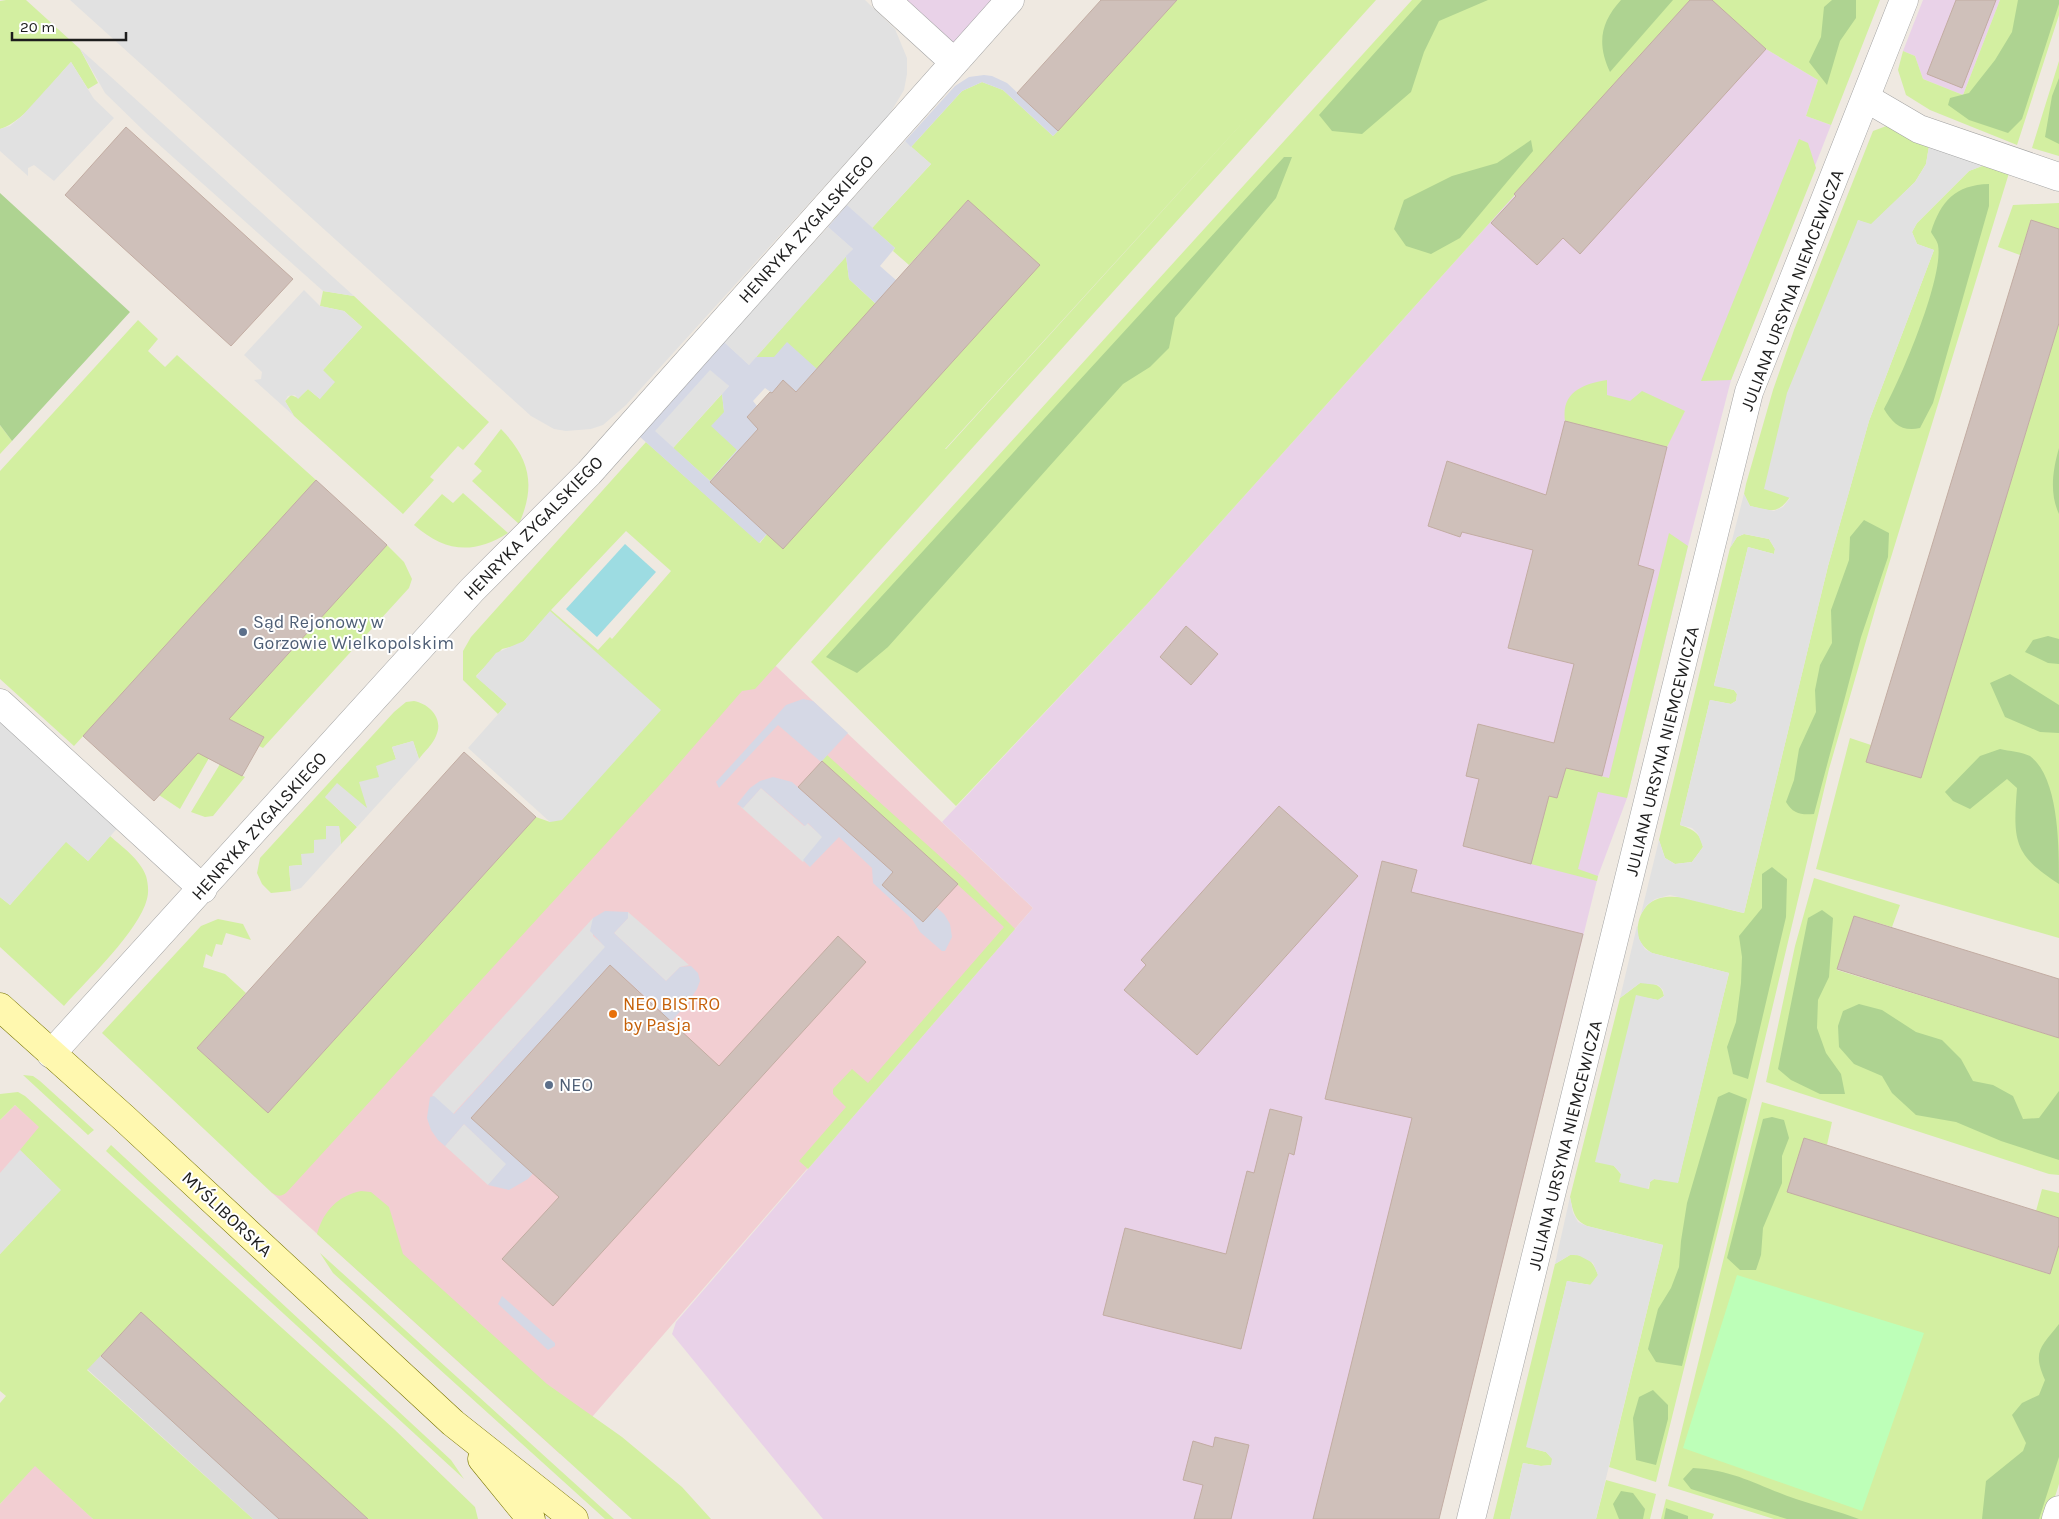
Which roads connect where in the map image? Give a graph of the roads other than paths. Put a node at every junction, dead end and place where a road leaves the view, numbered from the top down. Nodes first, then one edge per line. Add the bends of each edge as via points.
1 (886, 0) edge
2 (1010, 0) edge
3 (1904, 0) edge
4 (954, 62) junction
5 (1866, 98) junction
6 (2059, 177) edge
7 (0, 703) edge
8 (203, 889) junction
9 (0, 1007) edge
10 (52, 1054) junction
11 (452, 1423) junction
12 (2059, 1510) edge
13 (531, 1519) edge
14 (574, 1519) edge
15 (1471, 1519) edge
16 (2056, 1519) edge

1 - 4 street
2 - 4 street, HENRYKA ZYGALSKIEGO
3 - 5 street, JULIANA URSYNA NIEMCEWICZA
4 - 8 street, HENRYKA ZYGALSKIEGO via 588,473 472,590
5 - 6 street via 1919,129
5 - 15 street, JULIANA URSYNA NIEMCEWICZA via 1750,392
7 - 8 street
8 - 10 street, HENRYKA ZYGALSKIEGO
9 - 10 main road, MYŚLIBORSKA
10 - 11 main road, MYŚLIBORSKA
11 - 13 main road, MYŚLIBORSKA
11 - 14 main road, MYŚLIBORSKA
12 - 16 street

